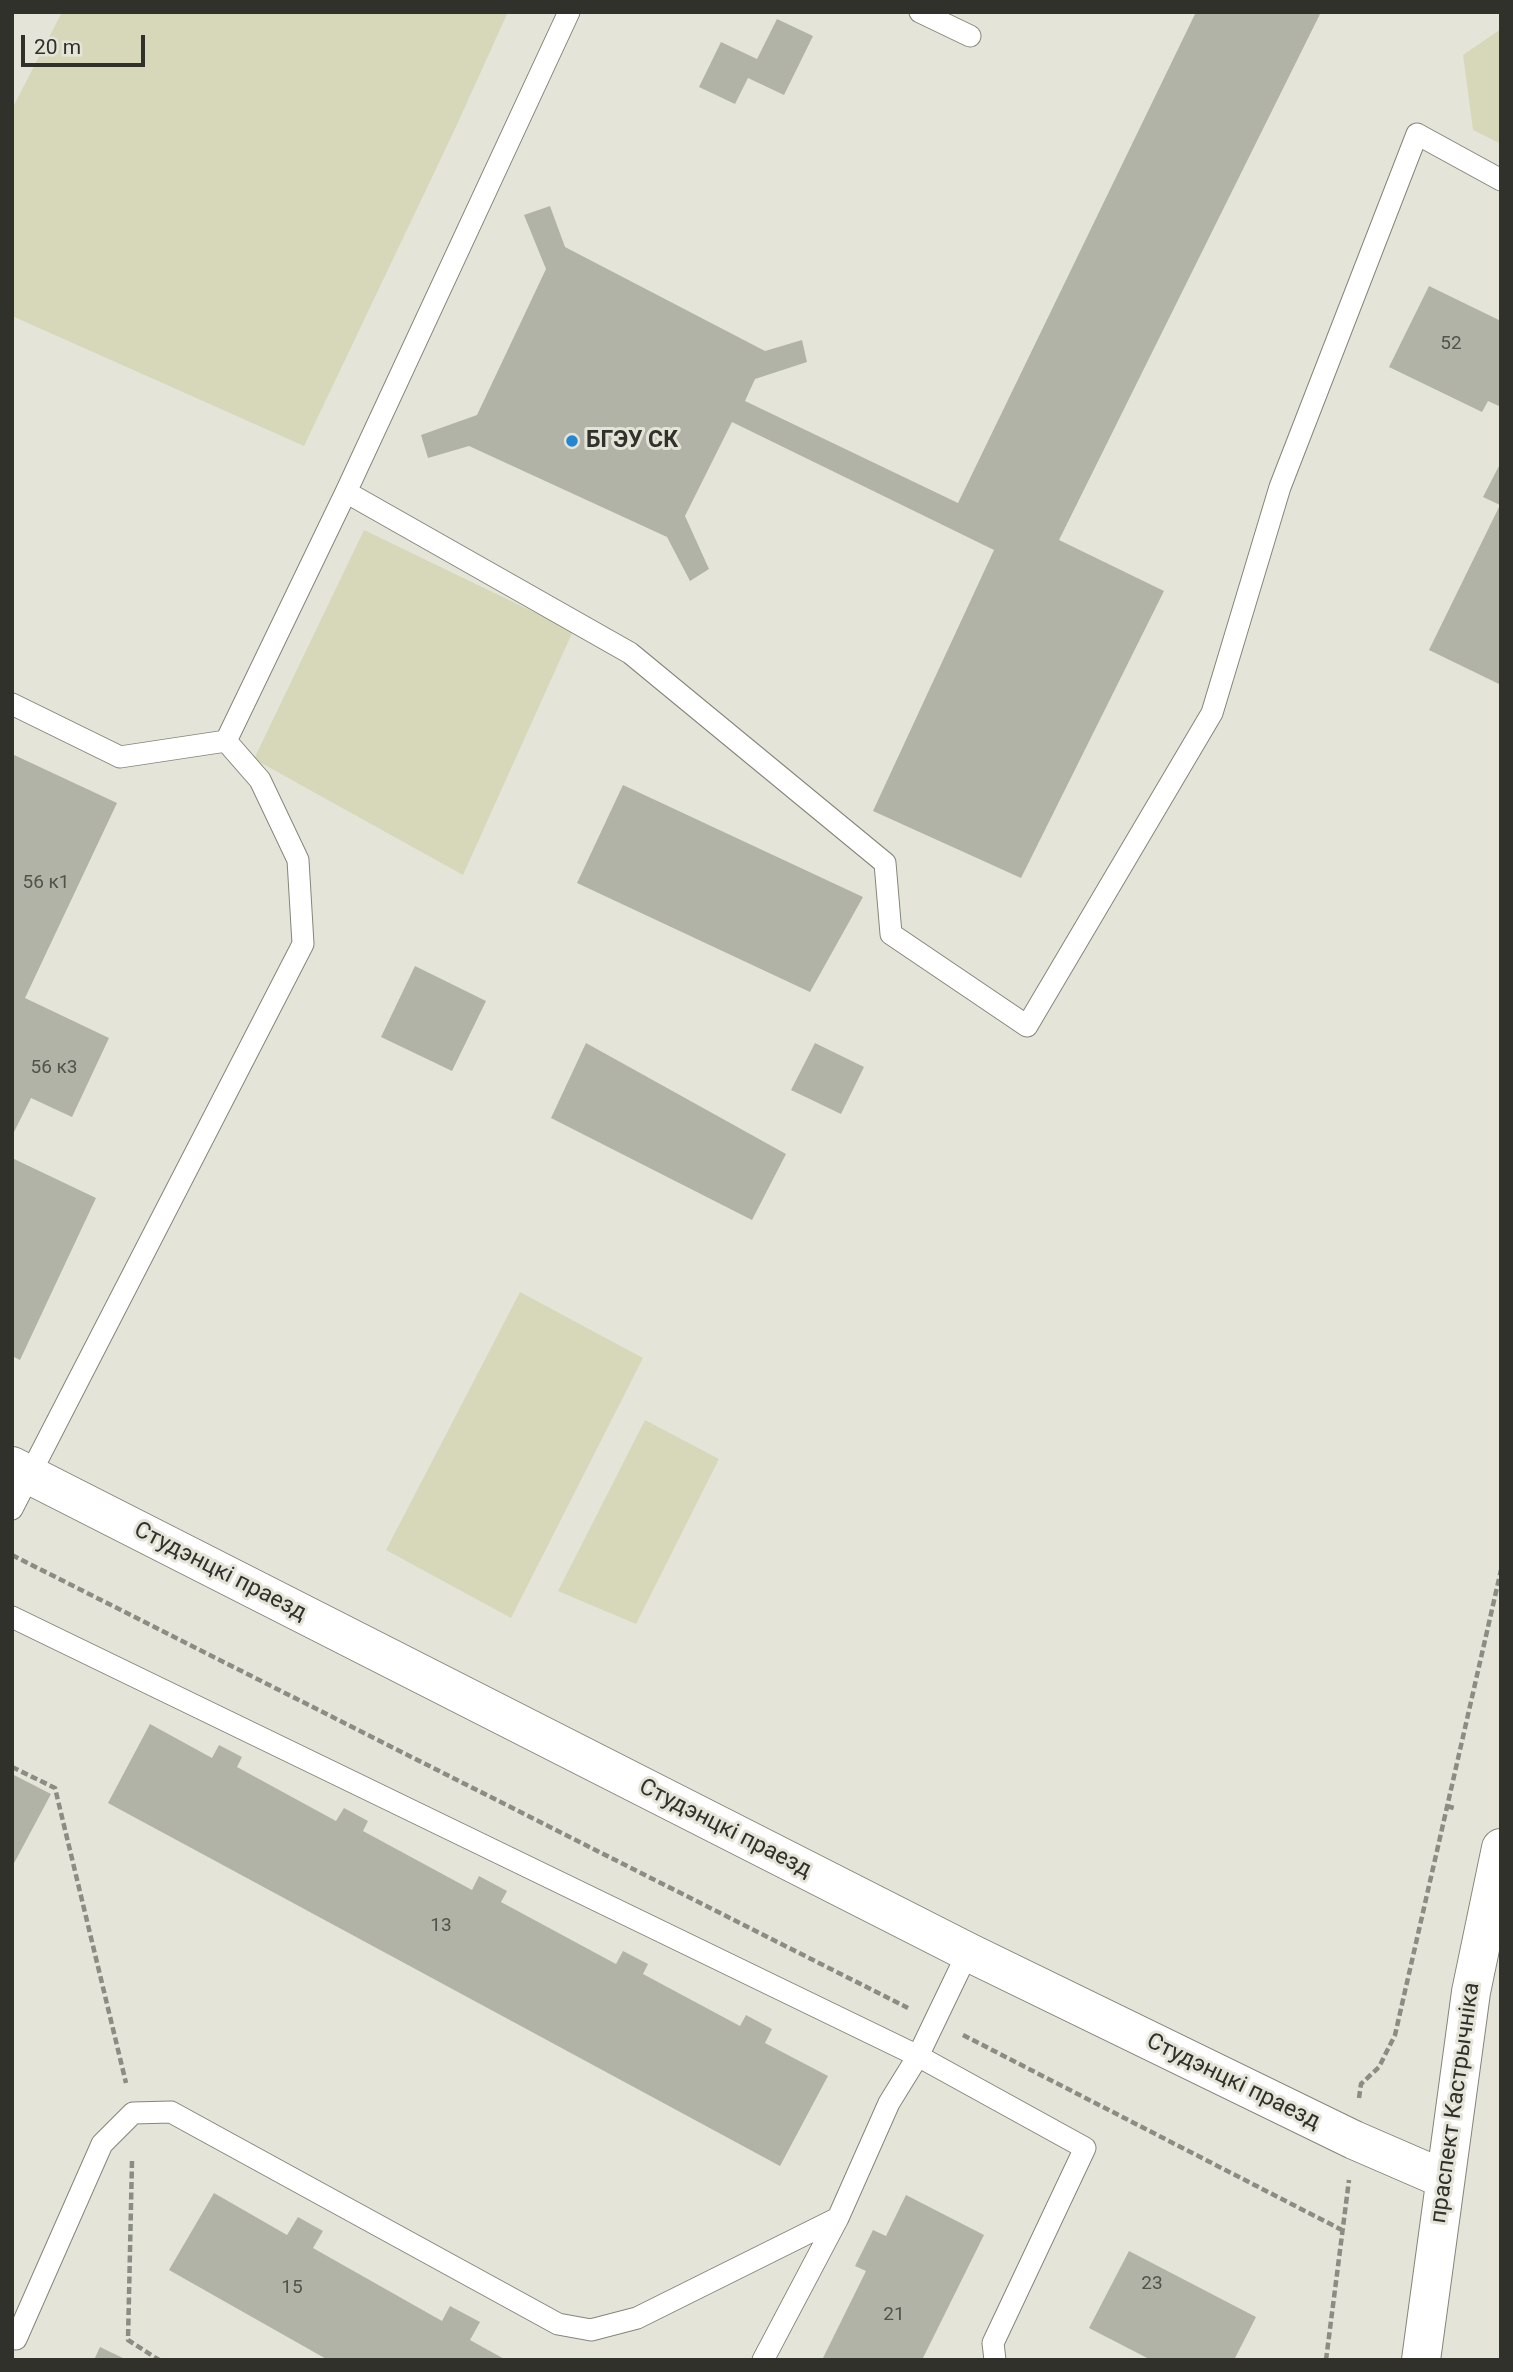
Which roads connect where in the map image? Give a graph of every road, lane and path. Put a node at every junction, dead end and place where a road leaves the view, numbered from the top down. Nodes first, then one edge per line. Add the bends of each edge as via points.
1 (569, 12) edge
2 (920, 12) edge
3 (970, 36) dead end
4 (1501, 180) edge
5 (346, 492) junction
6 (12, 704) edge
7 (226, 741) junction
8 (21, 1471) edge
9 (12, 1508) edge
10 (12, 1555) edge
11 (1501, 1570) edge
12 (12, 1617) edge
13 (12, 1767) edge
14 (1447, 1806) junction
15 (1457, 1809) dead end
16 (1501, 1848) edge
17 (968, 1952) junction
18 (935, 2022) junction
19 (918, 2056) junction
20 (133, 2113) junction
21 (1354, 2140) junction
22 (1444, 2179) junction
23 (838, 2218) junction
24 (1342, 2230) junction
25 (16, 2339) dead end
26 (159, 2360) edge
27 (763, 2360) edge
28 (995, 2360) edge
29 (1326, 2360) edge
30 (1421, 2360) edge

1 - 5 lane
2 - 3 lane
4 - 5 lane via 1417,134 1280,487 1212,713 1027,1026 891,934 885,863 630,653
5 - 7 lane
6 - 7 lane via 120,757
7 - 8 lane via 260,780 298,860 303,944
8 - 9 lane
8 - 17 street, Студэнцкі праезд
10 - 18 path
11 - 14 path
12 - 19 lane
13 - 20 path via 55,1788
14 - 15 path
14 - 21 path via 1395,2035 1379,2067 1361,2084
16 - 22 street, праспект Кастрычніка via 1471,1992
17 - 18 lane
17 - 21 street, Студэнцкі праезд
18 - 19 lane
18 - 24 path
19 - 23 lane via 889,2103
19 - 28 lane via 1085,2147 993,2343
20 - 23 lane via 171,2112 558,2323 590,2330 638,2318
20 - 25 lane via 102,2144
20 - 26 path via 128,2340
21 - 22 street, Студэнцкі праезд
21 - 24 path
22 - 30 street, праспект Кастрычніка
23 - 27 lane
24 - 29 path

